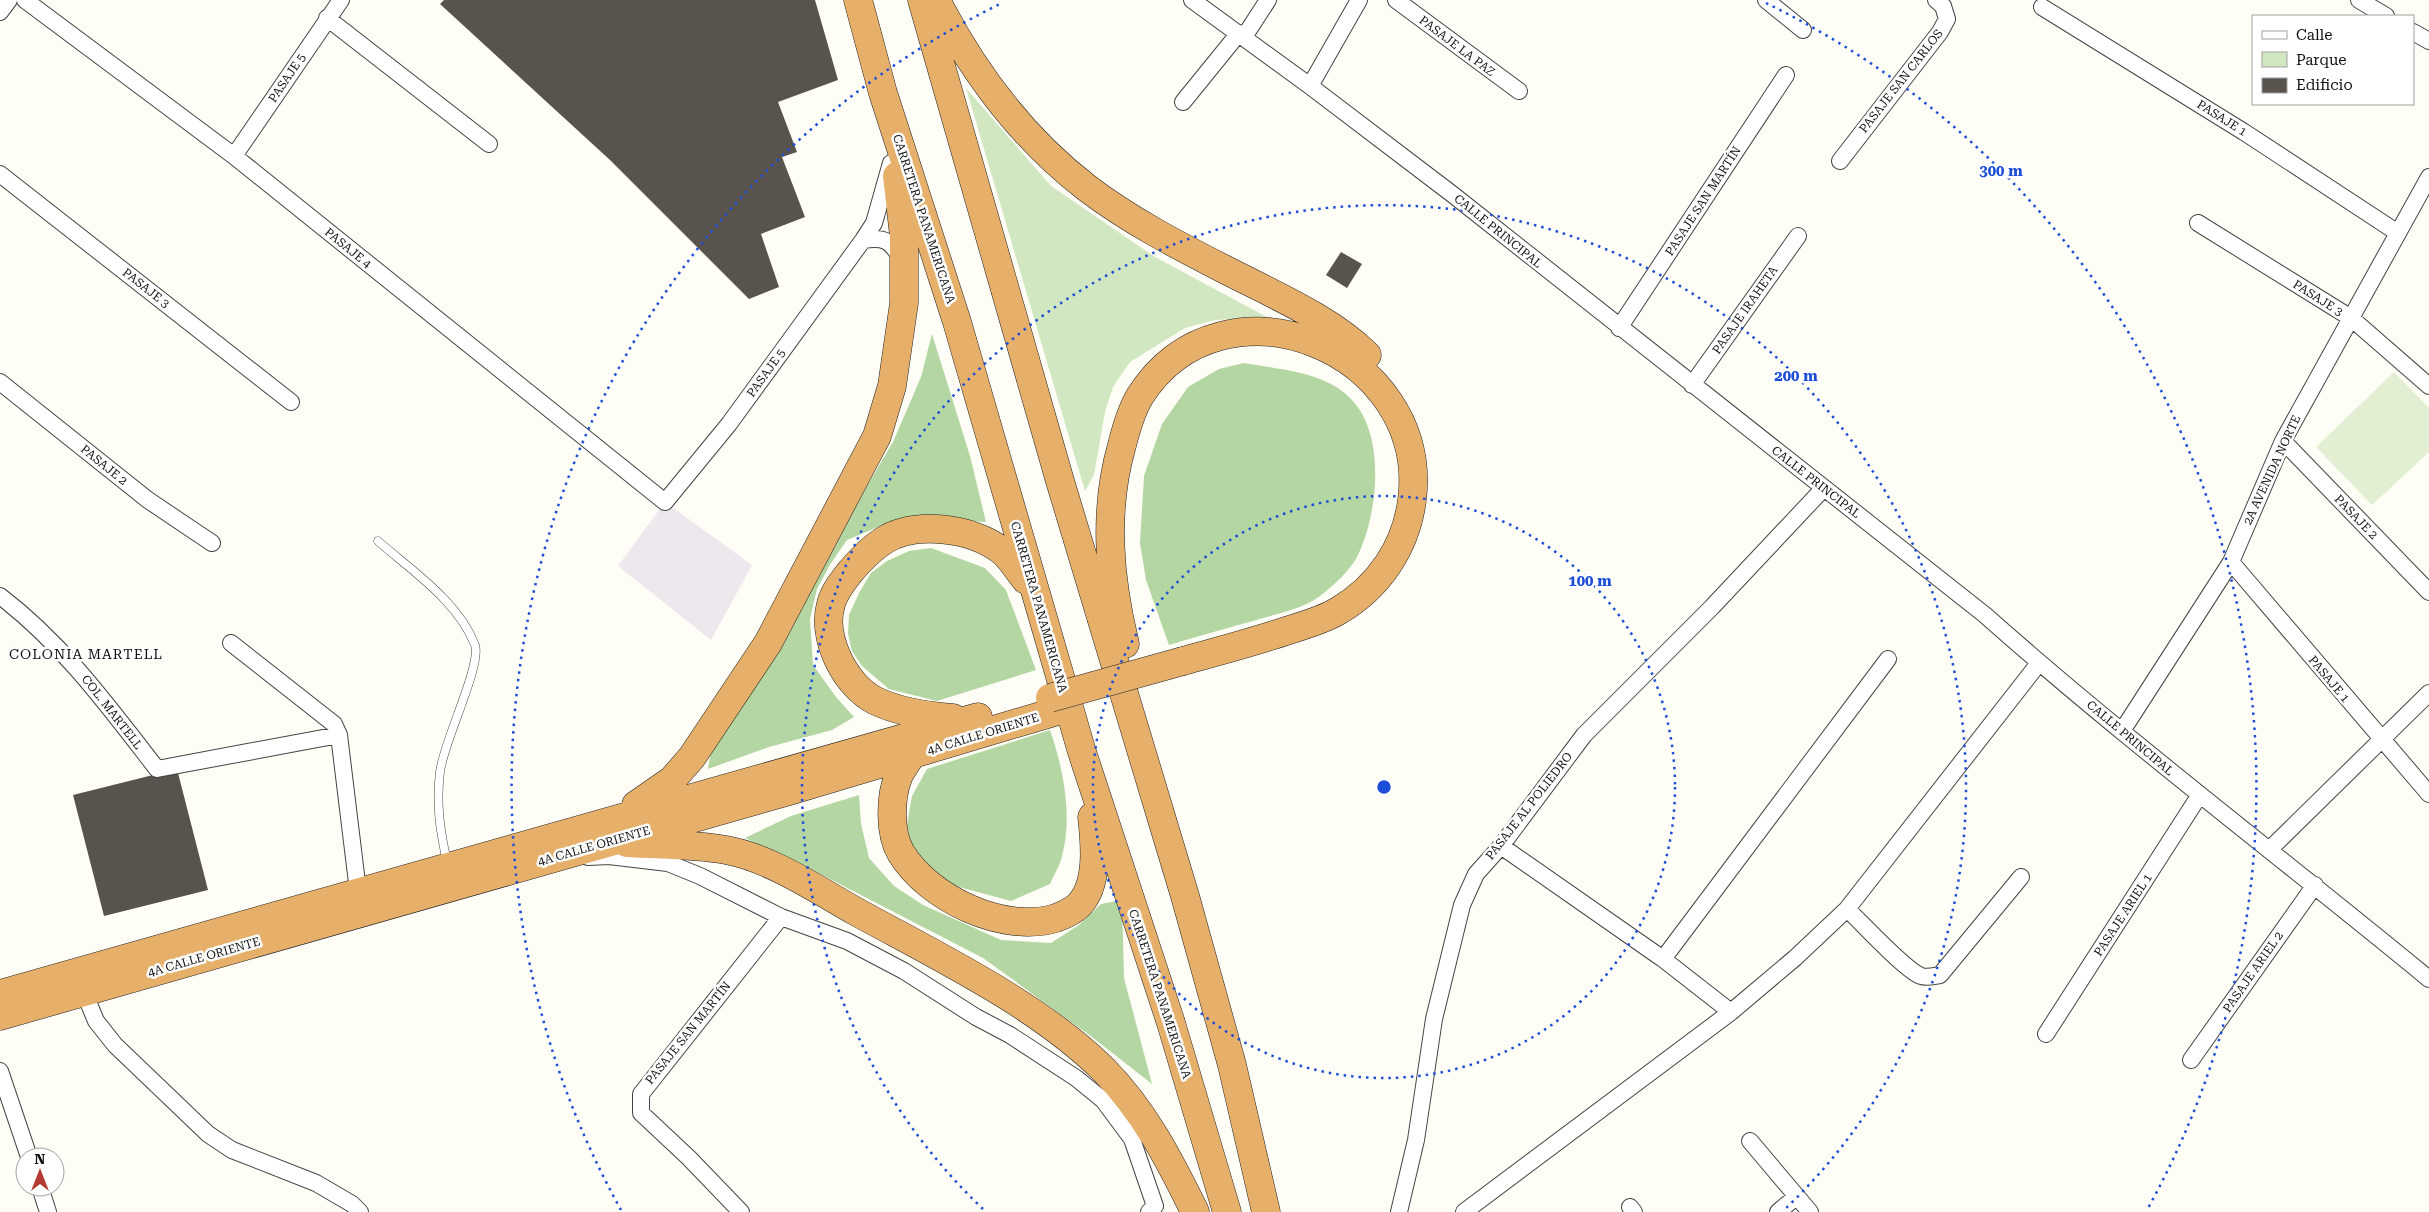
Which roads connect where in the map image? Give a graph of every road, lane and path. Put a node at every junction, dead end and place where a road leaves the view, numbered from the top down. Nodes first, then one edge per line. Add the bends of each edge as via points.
1 (9, 0) edge
2 (25, 0) edge
3 (341, 0) edge
4 (858, 0) edge
5 (922, 0) edge
6 (936, 0) edge
7 (1192, 0) edge
8 (1268, 0) edge
9 (1360, 0) edge
10 (1396, 0) edge
11 (1766, 0) edge
12 (1936, 0) edge
13 (2359, 0) edge
14 (2042, 7) dead end
15 (0, 12) edge
16 (2384, 15) edge
17 (327, 18) junction
18 (1803, 30) dead end
19 (2414, 33) edge
20 (1242, 35) junction
21 (2429, 42) edge
22 (1786, 75) dead end
23 (1310, 86) junction
24 (1519, 91) dead end
25 (883, 93) junction
26 (1183, 102) dead end
27 (489, 144) dead end
28 (234, 156) junction
29 (894, 157) junction
30 (1840, 161) dead end
31 (0, 174) edge
32 (2428, 183) edge
33 (2198, 223) dead end
34 (2398, 233) junction
35 (1798, 236) dead end
36 (863, 240) junction
37 (904, 262) junction
38 (2351, 318) junction
39 (1619, 328) junction
40 (0, 382) edge
41 (1692, 385) junction
42 (2429, 386) edge
43 (291, 402) dead end
44 (2283, 441) junction
45 (1824, 488) junction
46 (666, 502) joint
47 (378, 540) dead end
48 (212, 543) dead end
49 (2231, 562) junction
50 (2429, 592) edge
51 (0, 596) edge
52 (231, 642) dead end
53 (1888, 659) dead end
54 (2039, 663) junction
55 (1056, 666) junction
56 (1185, 668) junction
57 (2429, 693) edge
58 (1052, 705) junction
59 (967, 719) junction
60 (2122, 731) junction
61 (339, 736) junction
62 (2381, 740) junction
63 (1082, 752) junction
64 (911, 756) junction
65 (2429, 794) edge
66 (2199, 796) junction
67 (603, 833) junction
68 (1501, 846) junction
69 (2269, 850) junction
70 (556, 857) junction
71 (448, 866) junction
72 (2021, 877) dead end
73 (2315, 885) junction
74 (358, 891) junction
75 (1185, 896) junction
76 (1848, 909) junction
77 (781, 917) junction
78 (1662, 959) junction
79 (2429, 979) edge
80 (84, 992) junction
81 (0, 994) edge
82 (1731, 1012) junction
83 (0, 1016) edge
84 (2046, 1034) dead end
85 (2191, 1060) dead end
86 (0, 1071) edge
87 (1750, 1140) dead end
88 (26, 1147) edge
89 (1796, 1196) junction
90 (43, 1197) edge
91 (1153, 1210) edge
92 (48, 1212) edge
93 (360, 1212) edge
94 (741, 1212) edge
95 (1195, 1212) edge
96 (1227, 1212) edge
97 (1266, 1212) edge
98 (1399, 1212) edge
99 (1464, 1212) edge
100 (1778, 1212) edge
101 (1810, 1212) edge

1 - 15 street
2 - 28 street, PASAJE 4
3 - 17 street, PASAJE 5
4 - 25 highway, CARRETERA PANAMERICANA
5 - 75 highway via 1063,491
6 - 56 highway via 1001,104 1037,145 1087,188 1152,231 1296,307 1358,346 1395,387 1420,433 1426,456 1426,509 1413,548 1398,577 1380,599 1357,618 1312,639
7 - 20 street, CALLE PRINCIPAL
8 - 20 street
9 - 23 street
10 - 24 street, PASAJE LA PAZ
11 - 18 street
12 - 30 street, PASAJE SAN CARLOS via 1943,6 1947,19 1940,32
13 - 16 street
14 - 34 street, PASAJE 1 via 2244,132
17 - 27 street
17 - 28 street, PASAJE 5
19 - 21 street
20 - 23 street, CALLE PRINCIPAL
20 - 26 street
22 - 39 street, PASAJE SAN MARTÍN
23 - 39 street, CALLE PRINCIPAL via 1452,194
25 - 29 highway
25 - 55 highway, CARRETERA PANAMERICANA via 957,322
28 - 46 street, PASAJE 4
29 - 36 street, PASAJE 5 via 874,223
29 - 37 highway via 901,204
31 - 43 street, PASAJE 3
32 - 34 street, 2A AVENIDA NORTE
33 - 38 street, PASAJE 3
34 - 38 street, 2A AVENIDA NORTE
35 - 41 street, PASAJE IRAHETA
36 - 37 street via 876,238 890,242
36 - 46 street, PASAJE 5 via 729,424
37 - 67 highway via 900,339 889,399 870,450 768,642 692,757 672,780
38 - 42 street, PASAJE 3
38 - 44 street, 2A AVENIDA NORTE
39 - 41 street, CALLE PRINCIPAL
40 - 48 street, PASAJE 2 via 148,500
41 - 45 street, CALLE PRINCIPAL
44 - 49 street, 2A AVENIDA NORTE
44 - 50 street, PASAJE 2
45 - 54 street, CALLE PRINCIPAL via 1985,614
45 - 68 street, PASAJE AL POLIEDRO via 1712,607 1584,735
47 - 71 lane via 458,614 476,647 475,668 462,698 440,770 438,817
49 - 60 street, 2A AVENIDA NORTE
49 - 62 street, PASAJE 1
51 - 61 street, COL. MARTELL via 31,620 70,659 157,769
52 - 61 street via 334,724
53 - 78 street
54 - 60 street, CALLE PRINCIPAL
54 - 76 street
55 - 59 highway via 1029,584 1002,551 976,536 928,528 884,540 856,564 831,604 830,633 836,658 853,682 874,700 918,714
55 - 63 highway, CARRETERA PANAMERICANA
56 - 58 highway, 4A CALLE ORIENTE
56 - 75 highway via 1337,612 1366,591 1388,567 1399,547 1411,510 1414,481 1410,454 1396,415 1384,395 1356,366 1311,340 1250,330 1212,339 1184,353 1160,372 1140,397 1127,425 1110,494 1110,567 1120,626
57 - 62 street
58 - 59 highway, 4A CALLE ORIENTE
58 - 64 highway, 4A CALLE ORIENTE
59 - 67 highway, 4A CALLE ORIENTE
60 - 66 street, CALLE PRINCIPAL
61 - 74 street
62 - 65 street, PASAJE 1
62 - 69 street
63 - 64 highway via 1093,826 1094,853 1088,889 1079,905 1065,915 1026,923 984,914 944,895 911,867 900,852 895,833 894,794 899,776
63 - 96 highway, CARRETERA PANAMERICANA via 1171,1023
64 - 67 highway, 4A CALLE ORIENTE
66 - 69 street, CALLE PRINCIPAL
66 - 84 street, PASAJE ARIEL 1
67 - 70 highway, 4A CALLE ORIENTE
67 - 71 highway, 4A CALLE ORIENTE
67 - 95 highway via 726,850 763,862 912,940 1013,1001 1082,1049 1125,1094 1153,1132
68 - 78 street
68 - 98 street, PASAJE AL POLIEDRO via 1476,874 1462,905 1434,1019 1416,1140
69 - 73 street, CALLE PRINCIPAL
70 - 77 street via 610,856 668,862
70 - 80 highway, 4A CALLE ORIENTE
71 - 74 highway, 4A CALLE ORIENTE
72 - 76 street via 1940,974 1930,977 1920,976
73 - 79 street, CALLE PRINCIPAL
73 - 85 street, PASAJE ARIEL 2
74 - 81 highway, 4A CALLE ORIENTE
75 - 97 highway via 1232,1065
76 - 82 street
77 - 91 street via 847,941 904,971 1038,1052 1103,1100 1132,1139
77 - 94 street, PASAJE SAN MARTÍN via 641,1094 641,1113
78 - 82 street
80 - 83 highway, 4A CALLE ORIENTE
80 - 93 street via 96,1021 115,1045 208,1134 232,1150 316,1183
82 - 99 street
86 - 88 street
87 - 89 street
89 - 100 street
89 - 101 street
90 - 92 street

